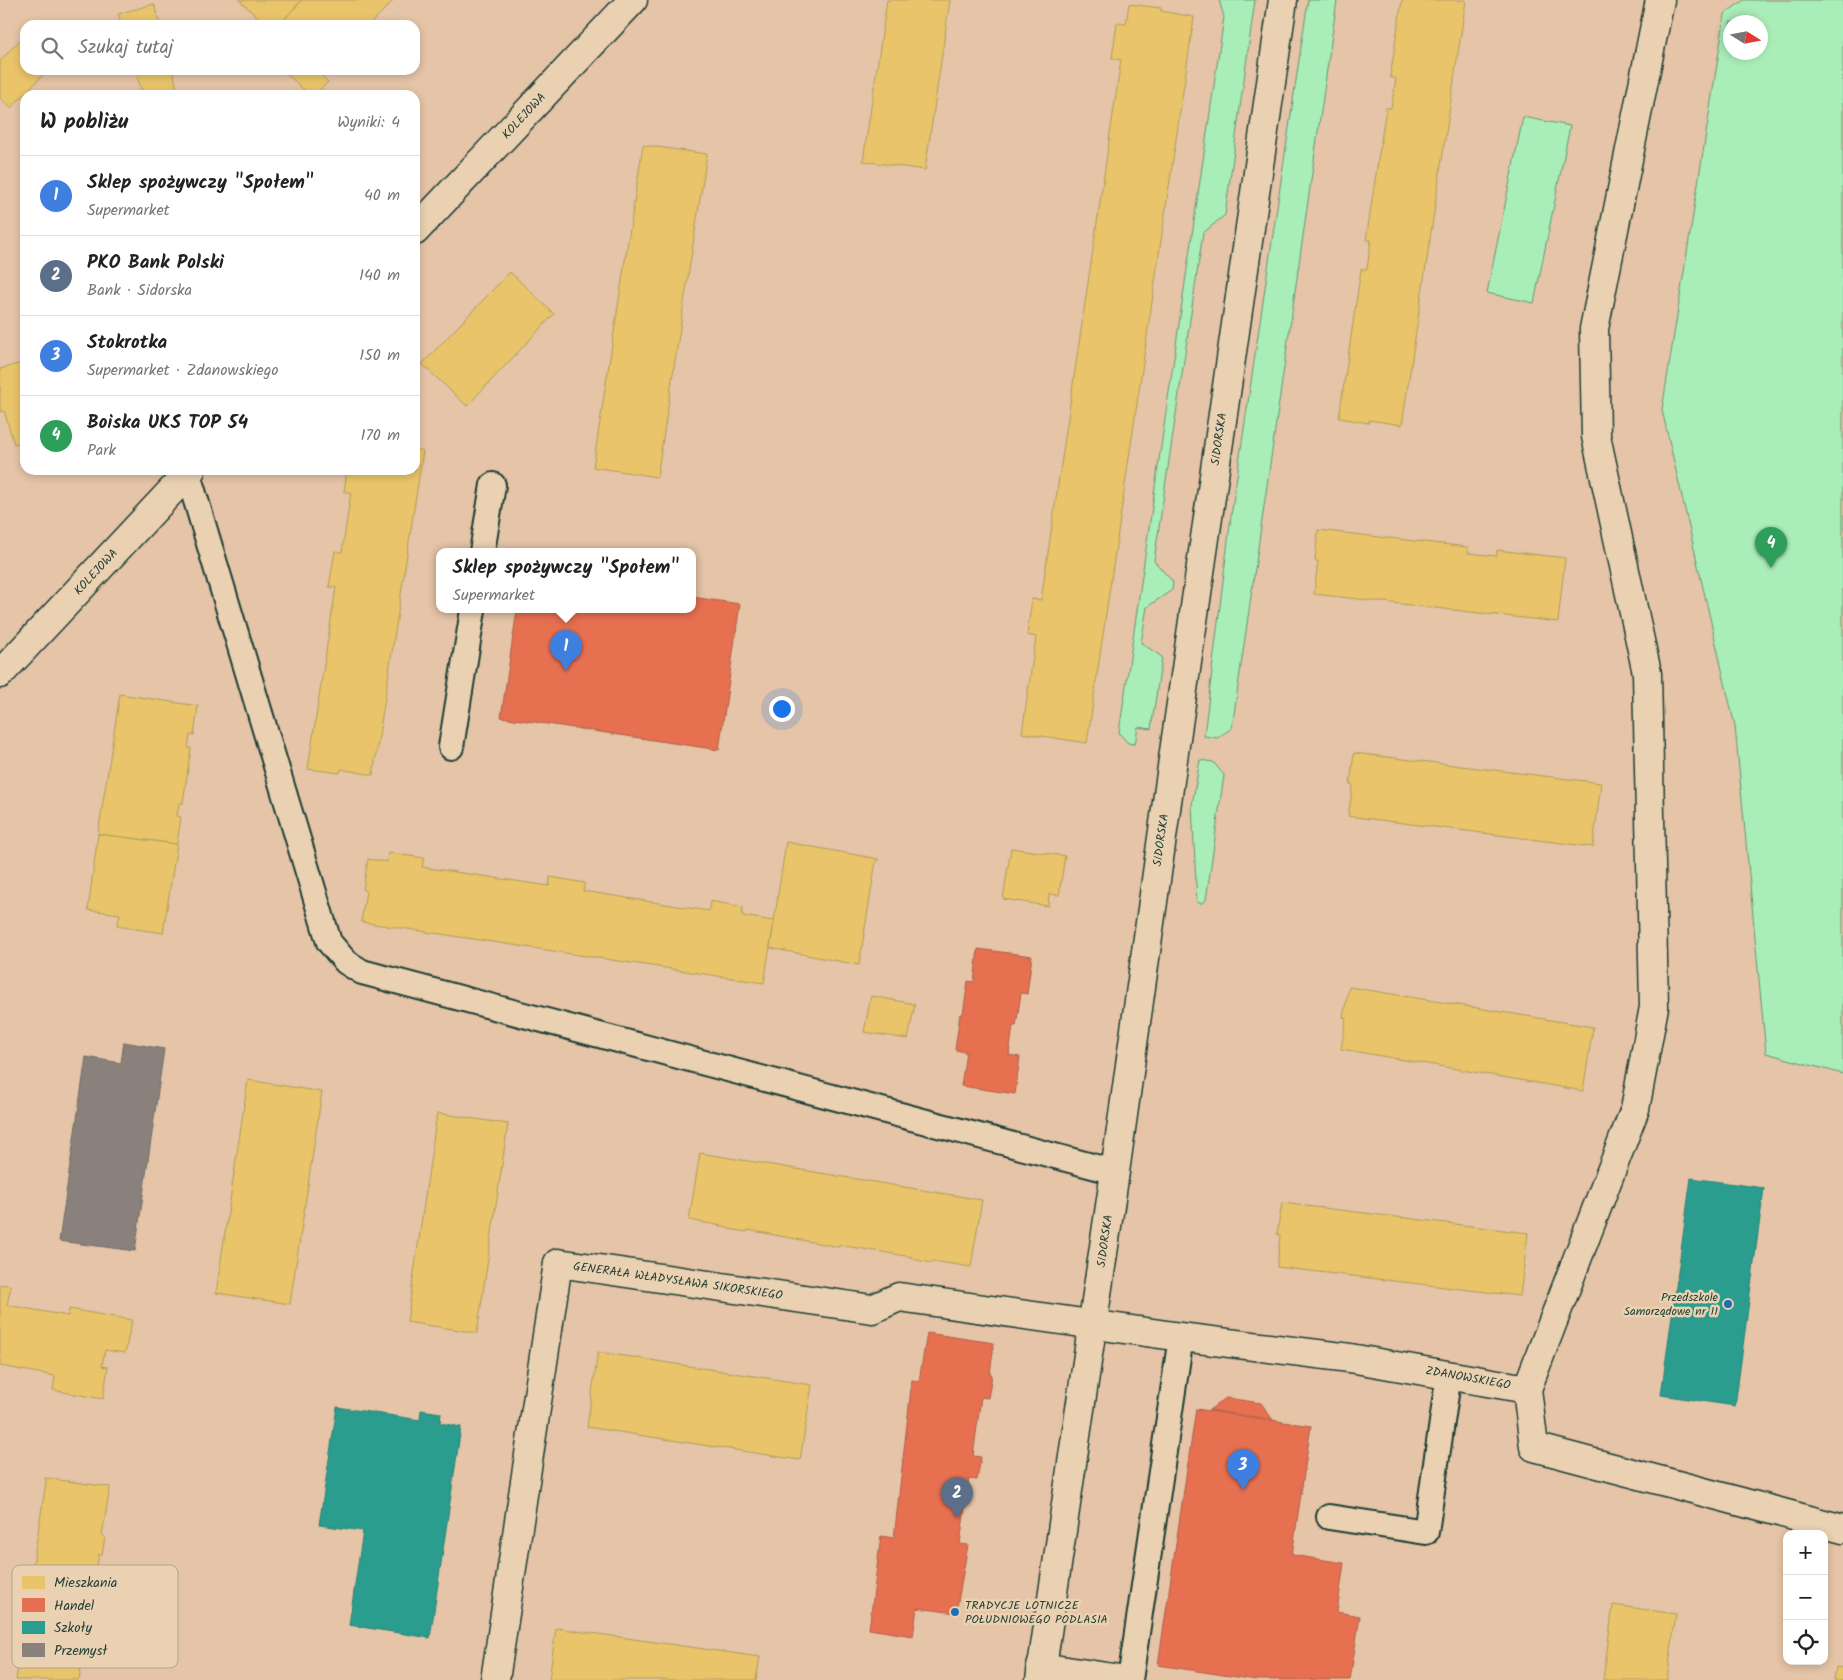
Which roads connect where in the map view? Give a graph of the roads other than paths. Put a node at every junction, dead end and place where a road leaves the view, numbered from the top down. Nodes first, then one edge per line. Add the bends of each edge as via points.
1 (633, 0) edge
2 (1283, 0) edge
3 (1660, 0) edge
4 (420, 226) edge
5 (186, 475) edge
6 (190, 475) edge
7 (493, 485) dead end
8 (483, 548) edge
9 (473, 613) edge
10 (0, 674) edge
11 (451, 747) dead end
12 (1115, 1172) junction
13 (1093, 1325) junction
14 (1181, 1337) junction
15 (1449, 1374) junction
16 (1527, 1389) junction
17 (1329, 1517) dead end
18 (1843, 1529) edge
19 (1041, 1674) edge
20 (495, 1680) edge
21 (1128, 1680) edge

1 - 4 street, KOLEJOWA
2 - 12 street, SIDORSKA
3 - 16 street via 1594,330 1596,436 1647,674 1654,1007 1635,1108
5 - 10 street, KOLEJOWA
6 - 12 lane via 329,942 346,962 362,972
7 - 8 lane
9 - 11 lane
12 - 13 street, SIDORSKA
13 - 14 street, ZDANOWSKIEGO
13 - 19 street, SIDORSKA
13 - 20 street, GENERAŁA WŁADYSŁAWA SIKORSKIEGO via 899,1297 872,1309 558,1263
14 - 15 street, ZDANOWSKIEGO
14 - 21 lane
15 - 16 street, ZDANOWSKIEGO
15 - 17 lane via 1426,1532
16 - 18 street, ZDANOWSKIEGO via 1534,1447
19 - 21 street

